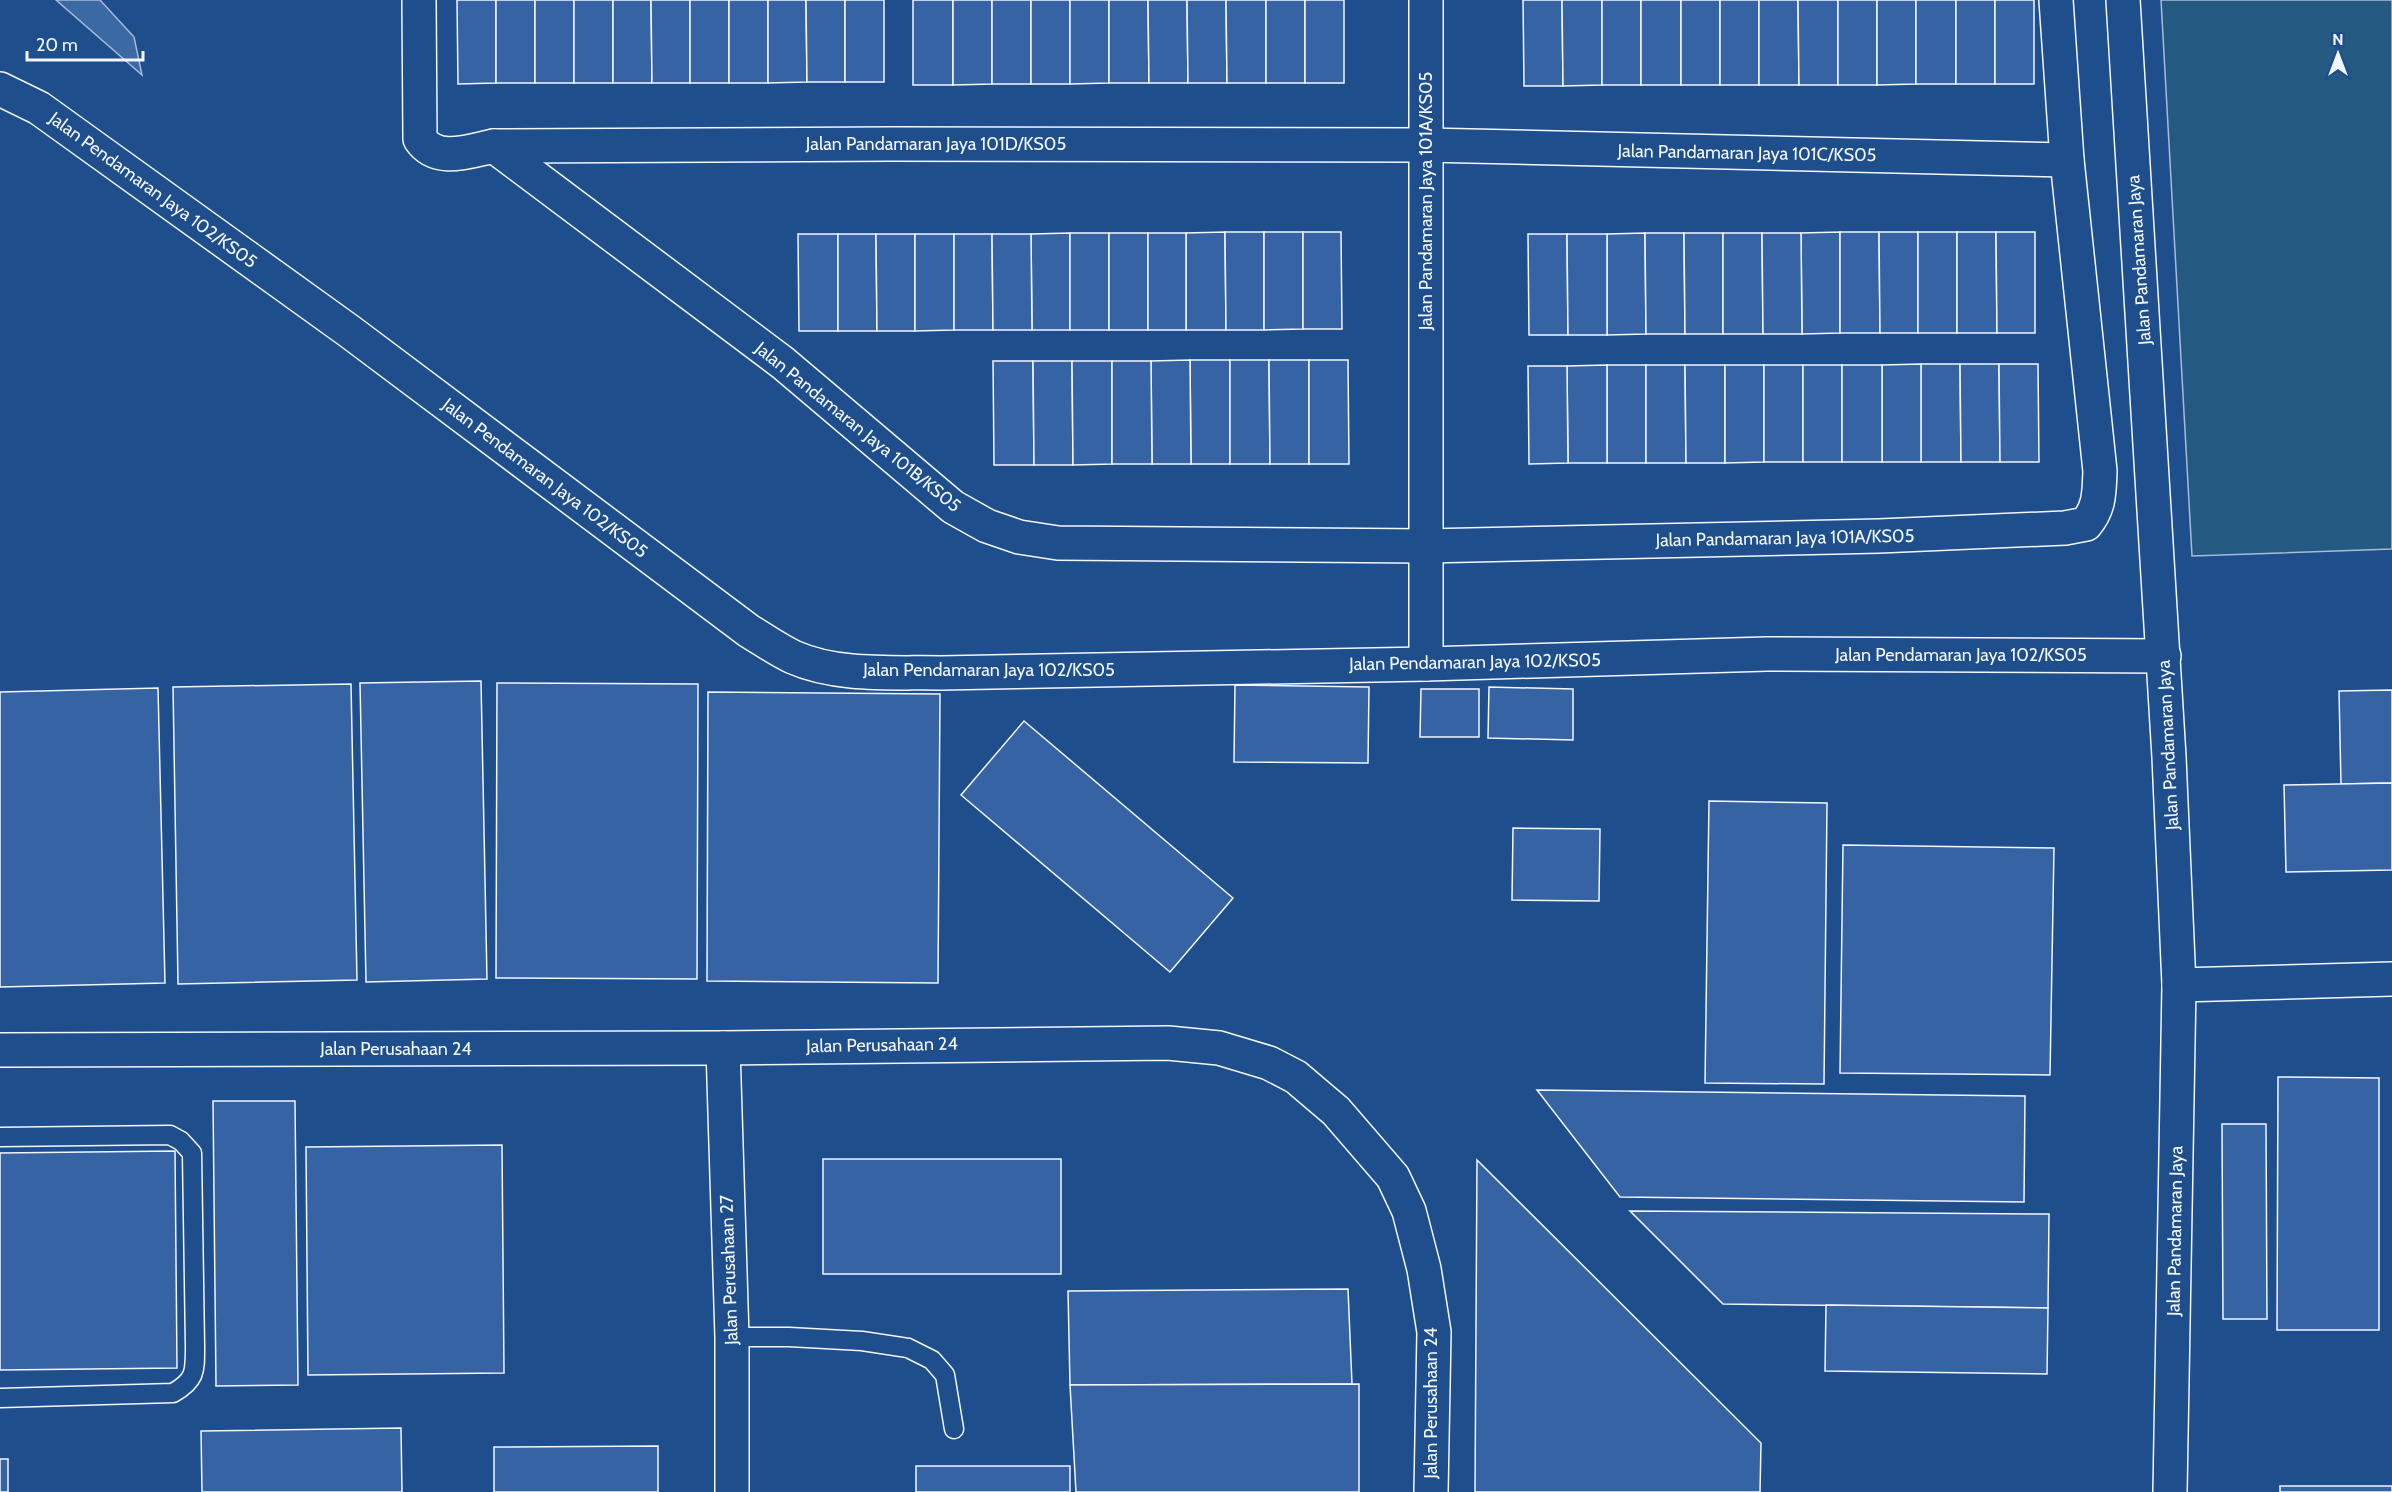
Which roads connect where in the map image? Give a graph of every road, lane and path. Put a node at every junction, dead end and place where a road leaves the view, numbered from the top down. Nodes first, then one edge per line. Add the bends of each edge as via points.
1 (419, 0) edge
2 (1426, 0) edge
3 (2056, 0) edge
4 (2123, 0) edge
5 (0, 89) edge
6 (494, 146) junction
7 (1426, 146) junction
8 (2067, 160) junction
9 (1426, 546) junction
10 (2164, 656) junction
11 (1426, 664) junction
12 (2392, 979) edge
13 (2179, 985) junction
14 (723, 1048) junction
15 (0, 1050) edge
16 (0, 1137) edge
17 (732, 1337) junction
18 (0, 1398) edge
19 (954, 1429) dead end
20 (732, 1492) edge
21 (1431, 1492) edge
22 (2170, 1492) edge

1 - 6 street, Jalan Pandamaran Jaya 101D/KS05 via 420,139 432,152 447,155
2 - 7 street, Jalan Pandamaran Jaya 101A/KS05
3 - 8 street, Jalan Pandamaran Jaya 101A/KS05
4 - 10 street, Jalan Pandamaran Jaya
5 - 11 street, Jalan Pendamaran Jaya 102/KS05 via 39,108 349,332 749,631 795,657 830,668 899,672
6 - 7 street, Jalan Pandamaran Jaya 101D/KS05
6 - 9 street, Jalan Pandamaran Jaya 101B/KS05 via 783,363 953,507 987,526 1019,537 1058,543
7 - 8 street, Jalan Pandamaran Jaya 101C/KS05
7 - 9 street, Jalan Pandamaran Jaya 101A/KS05
8 - 9 street, Jalan Pandamaran Jaya 101A/KS05 via 2100,471 2099,499 2086,524 1879,536
9 - 11 street, Jalan Pandamaran Jaya 101A/KS05
10 - 11 street, Jalan Pendamaran Jaya 102/KS05 via 1767,654
10 - 13 street, Jalan Pandamaran Jaya
12 - 13 street
13 - 22 street, Jalan Pandamaran Jaya
14 - 15 street, Jalan Perusahaan 24
14 - 17 street, Jalan Perusahaan 27
14 - 21 street, Jalan Perusahaan 24 via 1168,1043 1219,1048 1269,1063 1296,1077 1336,1111 1366,1144 1393,1177 1409,1211 1434,1332
16 - 18 lane via 170,1135 181,1141 192,1153 195,1346 195,1370 189,1384 173,1393
17 - 19 lane via 862,1341 908,1348 932,1360 945,1375
17 - 20 street, Jalan Perusahaan 27

